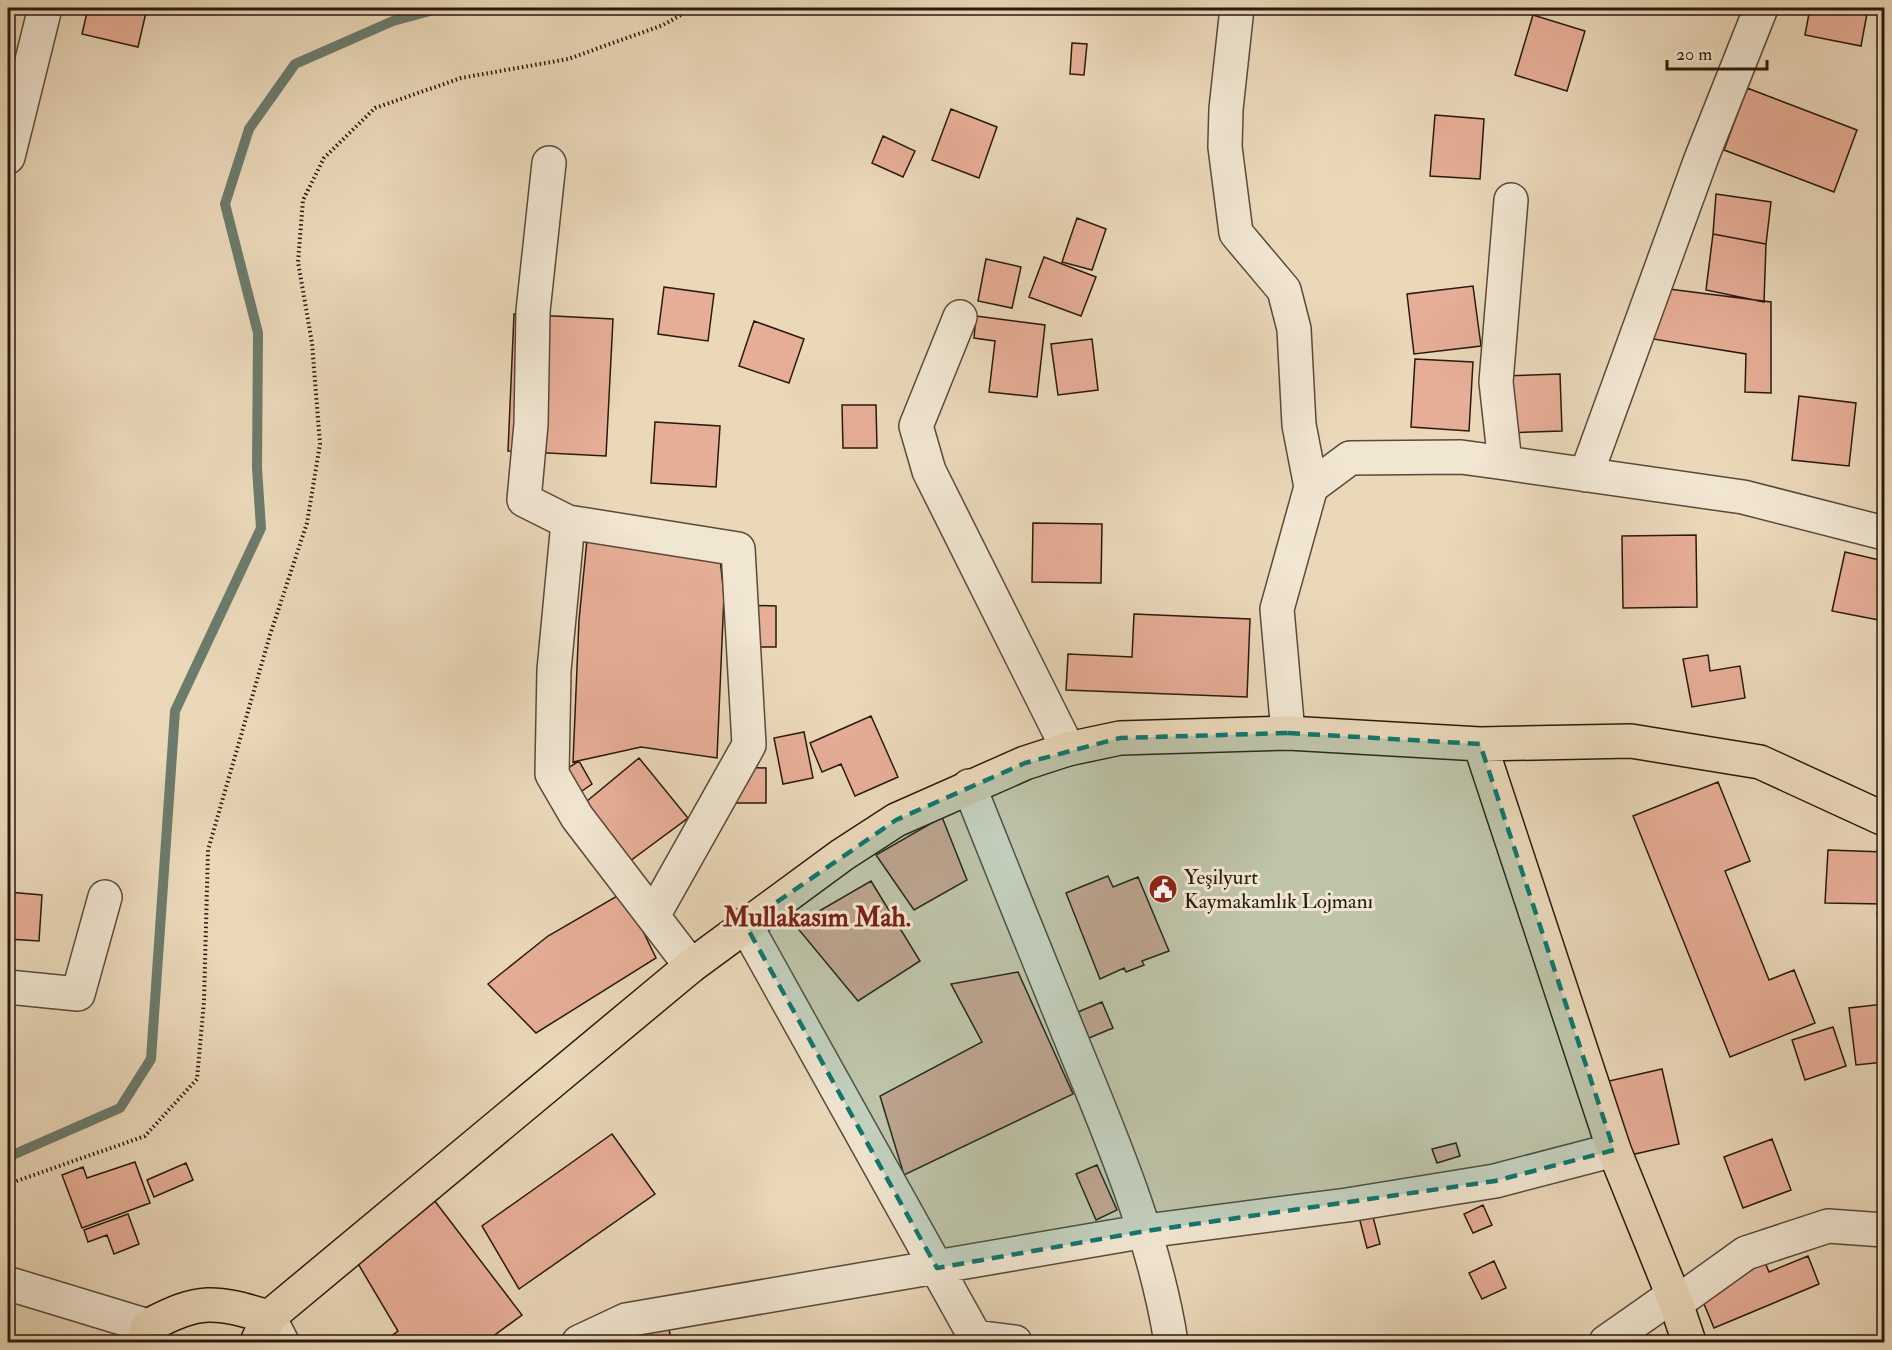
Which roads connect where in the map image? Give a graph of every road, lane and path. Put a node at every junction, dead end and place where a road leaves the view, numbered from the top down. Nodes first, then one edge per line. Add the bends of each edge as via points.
1 (45, 8) edge
2 (693, 8) edge
3 (1238, 8) edge
4 (1761, 8) edge
5 (8, 157) edge
6 (549, 163) dead end
7 (1511, 200) dead end
8 (960, 317) dead end
9 (1505, 463) junction
10 (1586, 475) junction
11 (1311, 486) junction
12 (568, 522) junction
13 (1884, 533) edge
14 (1288, 733) junction
15 (1480, 744) junction
16 (1068, 749) junction
17 (969, 786) junction
18 (1884, 819) edge
19 (105, 897) dead end
20 (653, 916) junction
21 (745, 924) junction
22 (691, 966) junction
23 (8, 987) edge
24 (1614, 1150) junction
25 (8, 1184) edge
26 (1884, 1230) edge
27 (1146, 1231) junction
28 (938, 1268) junction
29 (8, 1286) edge
30 (1675, 1299) junction
31 (145, 1334) edge
32 (269, 1334) edge
33 (976, 1340) edge
34 (579, 1342) edge
35 (1015, 1342) edge
36 (1171, 1342) edge
37 (1606, 1342) edge
38 (1689, 1342) edge

1 - 5 street
2 - 25 path via 663,25 568,59 461,78 375,108 324,158 303,200 298,262 312,343 320,444 307,522 208,850 204,1001 197,1079 145,1136
3 - 11 street via 1225,147 1236,233 1284,290 1294,329 1299,424
4 - 10 street via 1701,159
6 - 12 street via 533,311 531,424 524,500
7 - 9 street via 1496,382
8 - 16 street via 916,426 929,471
9 - 10 street
9 - 11 street via 1461,457 1350,458
10 - 13 street via 1743,497
11 - 14 street via 1277,609
12 - 20 street via 554,670 552,774 577,817
12 - 20 street via 738,549 749,744
14 - 15 main road
14 - 16 main road via 1120,738
15 - 18 main road via 1631,741 1760,762
15 - 24 main road
16 - 17 main road
17 - 21 main road via 896,820
17 - 27 street
19 - 23 street via 78,994
20 - 22 street
21 - 22 main road
21 - 28 street
22 - 32 main road
24 - 27 street via 1495,1181
24 - 30 main road
26 - 30 street via 1828,1226 1746,1253
27 - 28 street
27 - 36 street
28 - 33 street
28 - 34 street via 626,1320
29 - 31 street via 13,1284
30 - 37 street
30 - 38 main road
31 - 32 main road via 183,1307 223,1304
33 - 35 street

